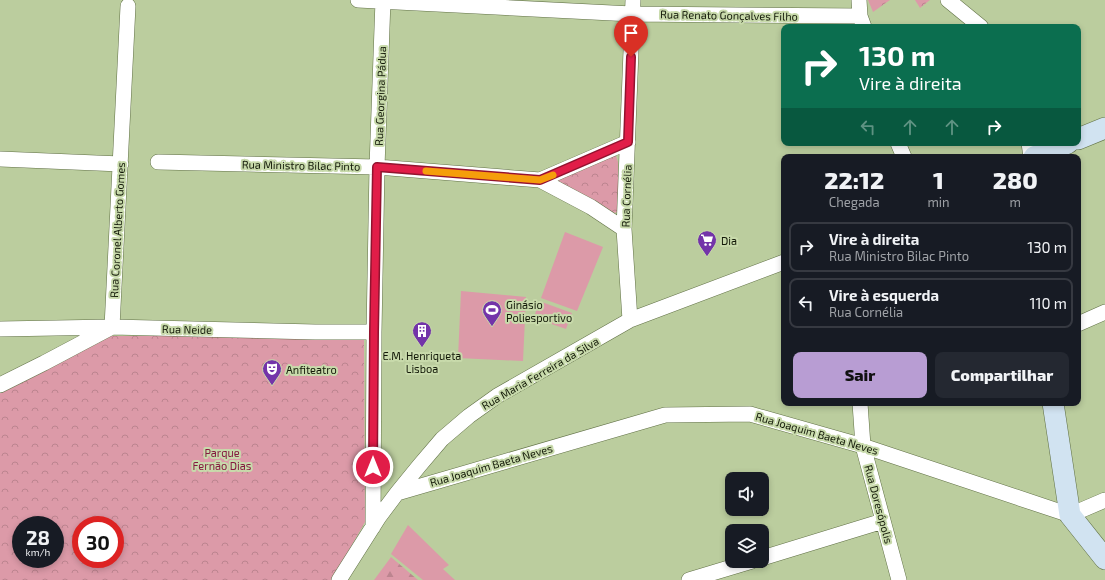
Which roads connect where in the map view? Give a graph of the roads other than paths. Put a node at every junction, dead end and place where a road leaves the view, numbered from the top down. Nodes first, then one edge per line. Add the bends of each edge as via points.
1 (358, 0) edge
2 (383, 0) edge
3 (858, 0) edge
4 (954, 1) edge
5 (128, 6) dead end
6 (632, 7) edge
7 (862, 22) edge
8 (978, 24) edge
9 (1105, 128) edge
10 (1081, 138) edge
11 (628, 142) junction
12 (1061, 146) edge
13 (1041, 154) edge
14 (0, 159) edge
15 (158, 162) dead end
16 (121, 164) junction
17 (377, 167) junction
18 (540, 180) junction
19 (624, 229) junction
20 (781, 263) edge
21 (1105, 312) edge
22 (630, 320) junction
23 (1081, 323) edge
24 (112, 327) junction
25 (0, 329) edge
26 (374, 332) junction
27 (0, 385) edge
28 (860, 406) edge
29 (1053, 406) edge
30 (863, 446) junction
31 (397, 493) junction
32 (1105, 500) edge
33 (1070, 515) junction
34 (883, 521) junction
35 (373, 527) junction
36 (769, 556) edge
37 (1105, 559) edge
38 (729, 568) edge
39 (339, 580) edge
40 (689, 580) edge
41 (899, 580) edge

1 - 2 street, Rua Renato Gonçalves Filho
2 - 6 street, Rua Renato Gonçalves Filho
2 - 17 street, Rua Georgina Pádua
3 - 7 street
4 - 8 street
5 - 16 street, Rua Coronel Alberto Gomes
6 - 7 street, Rua Renato Gonçalves Filho
6 - 11 street, Rua Cornélia
9 - 10 street
11 - 18 street, Rua Ministro Bilac Pinto
11 - 19 street, Rua Cornélia
12 - 13 street
14 - 16 street
15 - 17 street, Rua Ministro Bilac Pinto
16 - 24 street, Rua Coronel Alberto Gomes
17 - 18 street, Rua Ministro Bilac Pinto
17 - 26 street, Rua Georgina Pádua
18 - 19 street, Rua Ministro Bilac Pinto via 591,207
19 - 22 street, Rua Cornélia
20 - 22 street, Rua Maria Ferreira da Silva
21 - 23 street
22 - 31 street, Rua Maria Ferreira da Silva via 497,396 468,416 442,439
24 - 25 street, Rua Neide
24 - 26 street, Rua Neide
24 - 27 street
26 - 35 street, Rua Georgina Pádua
28 - 30 street, Rua Doresópolis
29 - 33 street
30 - 31 street, Rua Joaquim Baeta Neves via 750,414 665,415
30 - 33 street, Rua Joaquim Baeta Neves
30 - 34 street, Rua Doresópolis
31 - 35 street, Rua Maria Ferreira da Silva
32 - 33 street
33 - 37 street
34 - 36 street
34 - 41 street, Rua Doresópolis
35 - 39 street, Rua Maria Ferreira da Silva
38 - 40 street

